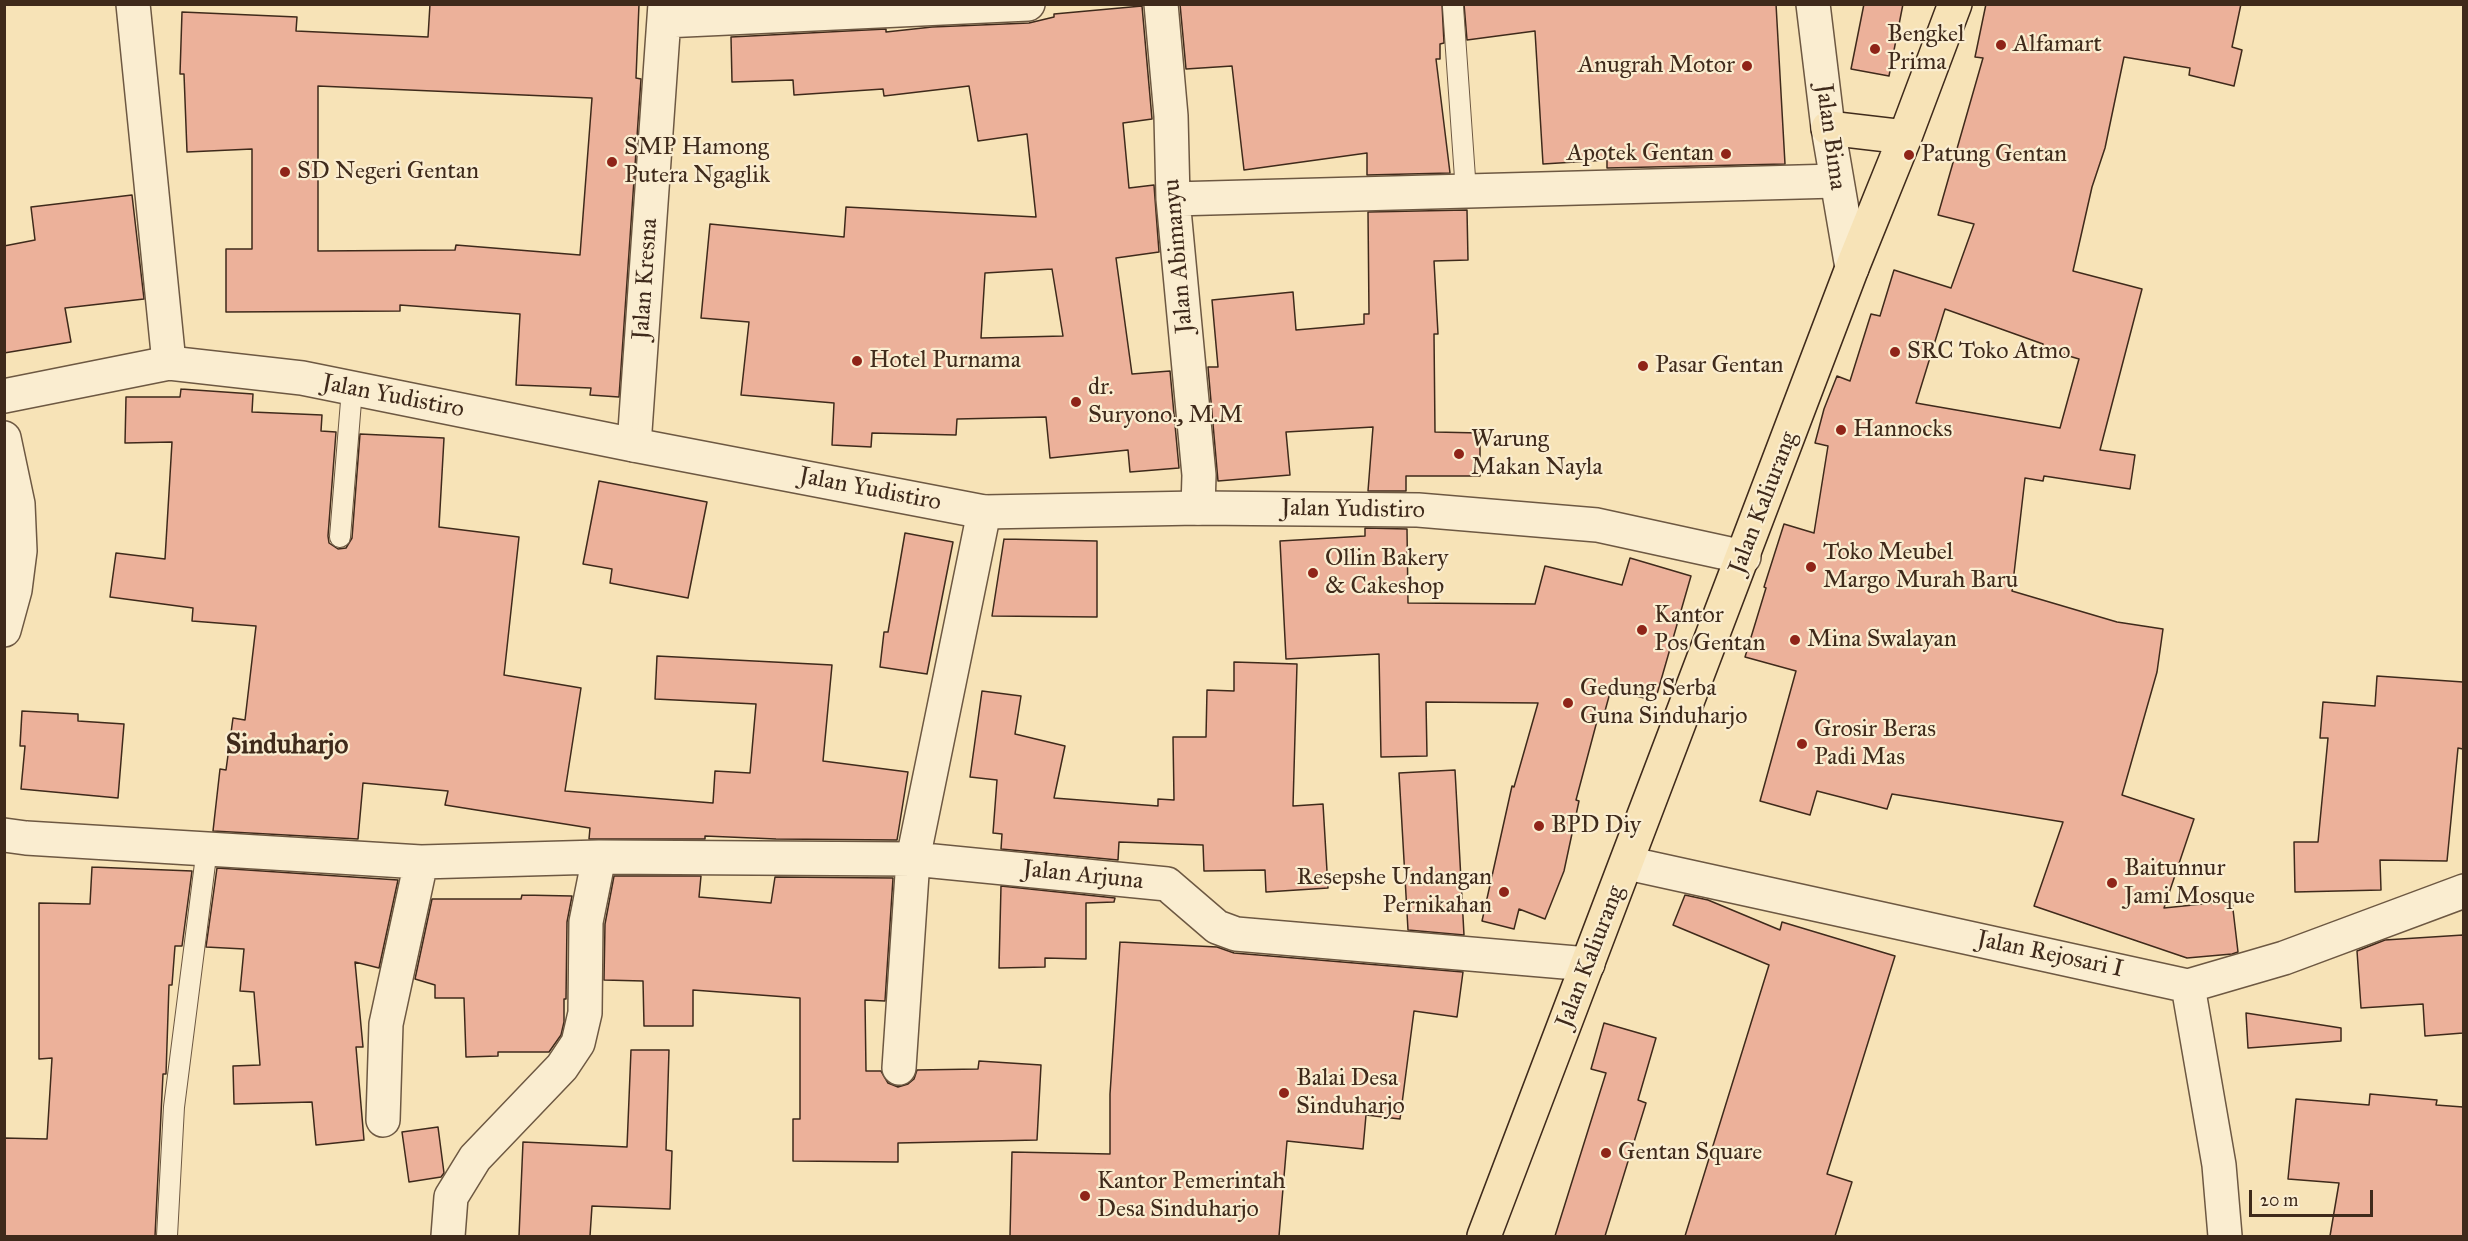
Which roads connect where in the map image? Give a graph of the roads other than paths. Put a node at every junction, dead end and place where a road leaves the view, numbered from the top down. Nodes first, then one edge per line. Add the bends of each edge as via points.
1 (133, 4) edge
2 (1028, 4) edge
3 (1161, 4) edge
4 (1813, 4) edge
5 (1955, 4) edge
6 (1453, 7) dead end
7 (665, 13) edge
8 (1828, 128) junction
9 (1905, 137) junction
10 (1836, 181) junction
11 (1466, 192) junction
12 (1173, 200) junction
13 (1852, 268) junction
14 (169, 363) junction
15 (352, 389) junction
16 (4, 396) edge
17 (4, 438) edge
18 (634, 445) junction
19 (1198, 508) junction
20 (984, 512) junction
21 (340, 537) dead end
22 (1744, 557) junction
23 (4, 630) edge
24 (4, 835) edge
25 (207, 848) junction
26 (599, 857) junction
27 (913, 859) junction
28 (421, 862) junction
29 (1627, 863) junction
30 (2463, 891) edge
31 (1588, 964) junction
32 (2188, 986) junction
33 (899, 1068) dead end
34 (383, 1120) dead end
35 (167, 1236) edge
36 (448, 1236) edge
37 (1484, 1236) edge
38 (2225, 1236) edge

1 - 14 street
2 - 7 street
3 - 12 street, Jalan Abimanyu via 1171,116
4 - 8 street, Jalan Bima
5 - 9 main road, Jalan Kaliurang
6 - 11 lane
7 - 18 street, Jalan Kresna
8 - 9 main road
8 - 10 street, Jalan Bima
9 - 13 main road, Jalan Kaliurang
10 - 11 street
10 - 13 street, Jalan Bima
11 - 12 street
12 - 19 street, Jalan Abimanyu via 1199,475
13 - 22 main road, Jalan Kaliurang
14 - 15 street, Jalan Yudistiro via 302,378
14 - 16 street, Jalan Yudistiro
15 - 18 street, Jalan Yudistiro
15 - 21 lane
17 - 23 street via 18,504 20,551
18 - 20 street, Jalan Yudistiro
19 - 20 street, Jalan Yudistiro
19 - 22 street, Jalan Yudistiro via 1418,510 1596,525
20 - 27 street
22 - 29 main road, Jalan Kaliurang
24 - 25 street, Jalan Arjuna
25 - 28 street, Jalan Arjuna
25 - 35 lane via 174,1107
26 - 27 street, Jalan Arjuna
26 - 28 street, Jalan Arjuna
26 - 36 street via 586,922 585,1013 578,1043 562,1067 475,1158 451,1197
27 - 31 street, Jalan Arjuna via 1167,884 1217,927 1236,934
27 - 33 street
28 - 34 street via 386,1024
29 - 31 main road, Jalan Kaliurang
29 - 32 street, Jalan Rejosari I
30 - 32 street, Jalan Rejosari I via 2284,958
31 - 37 main road, Jalan Kaliurang
32 - 38 street via 2218,1165

